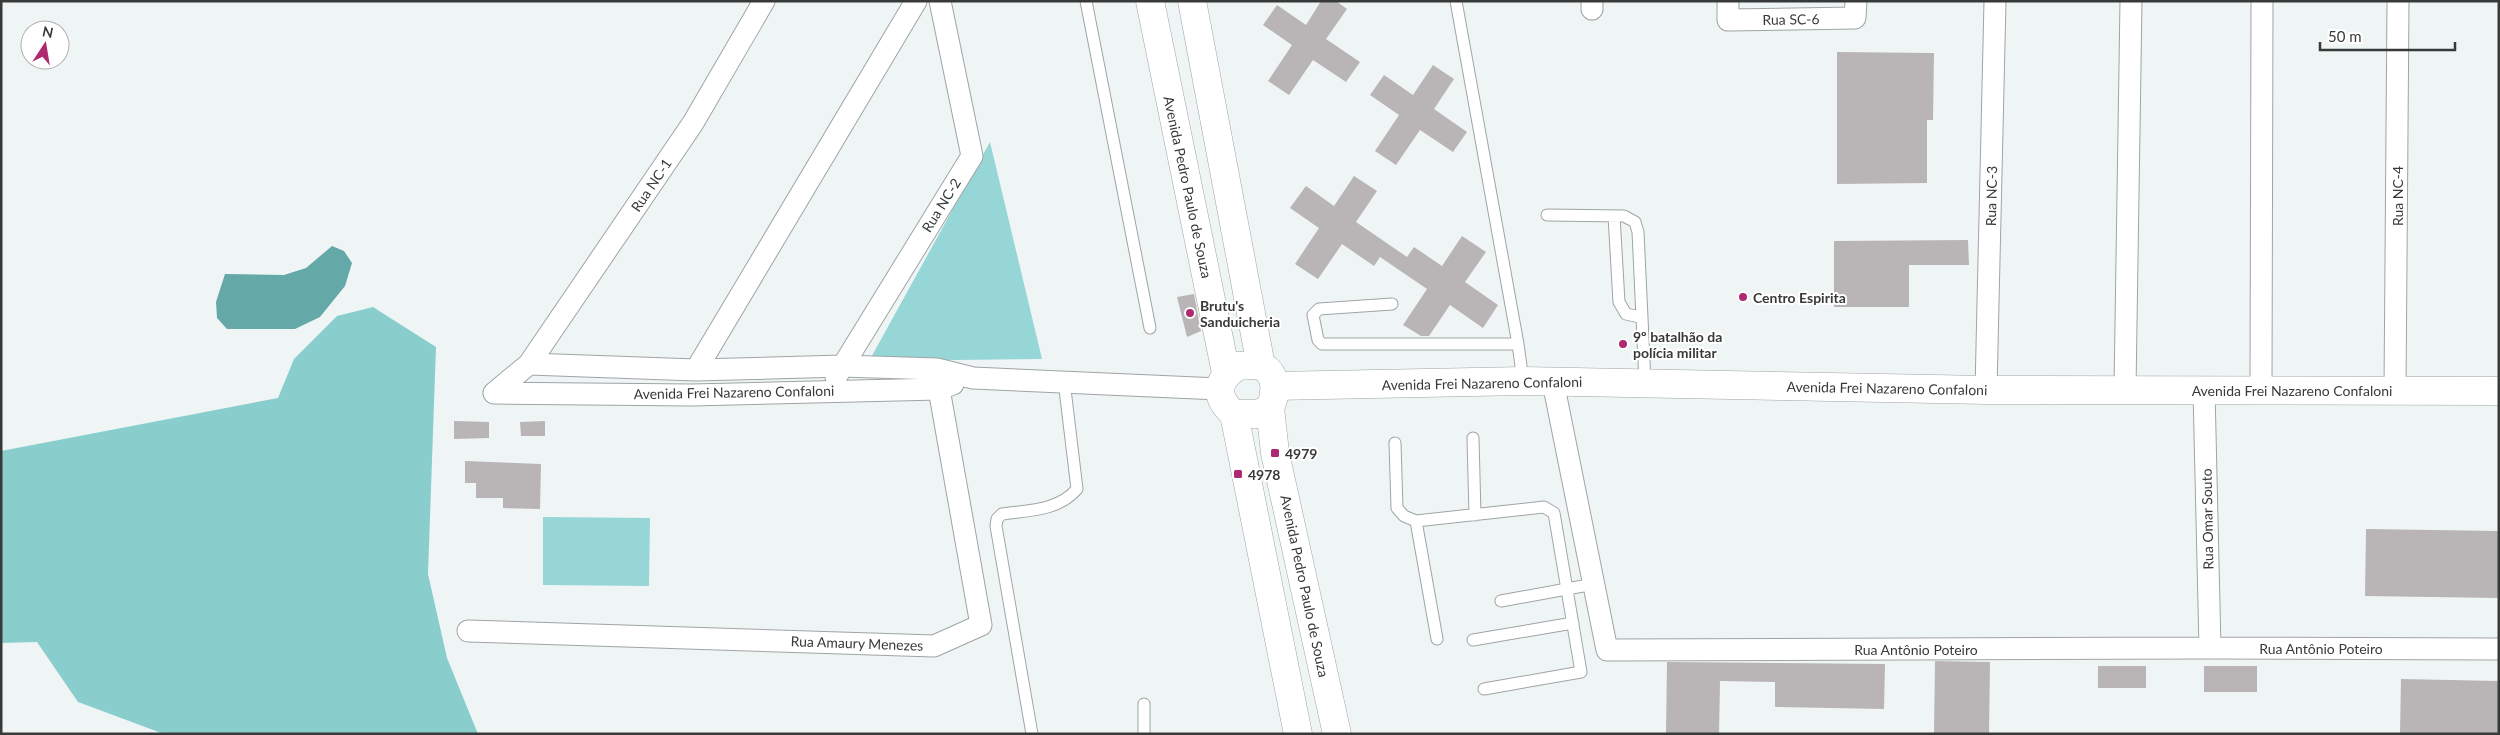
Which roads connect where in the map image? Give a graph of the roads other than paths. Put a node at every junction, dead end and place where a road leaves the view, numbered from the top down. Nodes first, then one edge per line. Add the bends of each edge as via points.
1 (764, 1) edge
2 (916, 1) edge
3 (940, 1) edge
4 (1086, 1) edge
5 (1150, 1) edge
6 (1192, 1) edge
7 (1456, 1) edge
8 (1728, 1) edge
9 (1856, 1) edge
10 (1996, 1) edge
11 (2131, 1) edge
12 (2262, 1) edge
13 (2398, 1) edge
14 (1547, 215) dead end
15 (1614, 216) junction
16 (1392, 304) dead end
17 (1640, 317) junction
18 (1150, 328) dead end
19 (1518, 344) junction
20 (529, 364) junction
21 (842, 366) junction
22 (696, 370) junction
23 (938, 379) junction
24 (1064, 380) junction
25 (1223, 381) junction
26 (1523, 381) junction
27 (1553, 382) junction
28 (1645, 382) junction
29 (1268, 387) junction
30 (2125, 389) junction
31 (828, 390) junction
32 (1986, 390) junction
33 (2204, 390) junction
34 (2261, 390) junction
35 (2395, 391) junction
36 (2499, 391) edge
37 (494, 393) joint
38 (1234, 414) junction
39 (1473, 438) dead end
40 (1395, 443) dead end
41 (1475, 514) junction
42 (1416, 521) junction
43 (1594, 584) junction
44 (1567, 589) junction
45 (1501, 602) dead end
46 (1573, 623) junction
47 (468, 631) dead end
48 (1437, 639) dead end
49 (1472, 640) dead end
50 (2210, 648) junction
51 (2499, 649) edge
52 (1484, 689) dead end
53 (1144, 704) dead end
54 (1032, 734) edge
55 (1144, 734) edge
56 (1298, 734) edge
57 (1337, 734) edge

1 - 20 street, Rua NC-1 via 692,123
2 - 22 street
3 - 21 street, Rua NC-2 via 972,156
4 - 18 lane
5 - 25 main road, Avenida Pedro Paulo de Souza
6 - 29 main road, Avenida Pedro Paulo de Souza
7 - 19 lane
8 - 9 street, Rua SC-6 via 1728,20 1855,18
10 - 32 street, Rua NC-3
11 - 30 street
12 - 34 street
13 - 35 street, Rua NC-4
14 - 15 lane
15 - 17 lane via 1619,302 1626,314
15 - 17 lane via 1624,216 1635,222 1638,232
16 - 19 lane via 1319,308 1313,315 1318,340 1322,344
17 - 28 lane
19 - 26 lane
20 - 22 street, Avenida Frei Nazareno Confaloni
20 - 37 street, Rua NC-1
21 - 22 street, Avenida Frei Nazareno Confaloni
21 - 23 street, Avenida Frei Nazareno Confaloni
21 - 31 street, Rua NC-2
23 - 24 street, Avenida Frei Nazareno Confaloni
23 - 31 street, Avenida Frei Nazareno Confaloni
23 - 47 street, Rua Amaury Menezes via 981,625 934,646
24 - 25 street, Avenida Frei Nazareno Confaloni
24 - 54 lane via 1077,489 1068,500 1052,507 1002,514 996,526
25 - 29 main road via 1238,366
25 - 38 main road via 1224,405
26 - 27 main road, Avenida Frei Nazareno Confaloni
26 - 29 main road, Avenida Frei Nazareno Confaloni
27 - 28 main road, Avenida Frei Nazareno Confaloni
27 - 43 street, Rua Antônio Poteiro
28 - 32 main road, Avenida Frei Nazareno Confaloni
29 - 38 main road via 1258,414
29 - 57 main road, Avenida Pedro Paulo de Souza via 1275,452
30 - 32 main road, Avenida Frei Nazareno Confaloni
30 - 33 main road, Avenida Frei Nazareno Confaloni
31 - 37 street, Avenida Frei Nazareno Confaloni via 692,395
33 - 34 main road, Avenida Frei Nazareno Confaloni
33 - 50 street, Rua Omar Souto
34 - 35 main road, Avenida Frei Nazareno Confaloni
35 - 36 main road, Avenida Frei Nazareno Confaloni
38 - 56 main road
39 - 41 lane
40 - 42 lane via 1397,508 1404,516
41 - 42 lane
41 - 44 lane via 1544,507 1554,513
42 - 48 lane
43 - 44 lane
43 - 50 street, Rua Antônio Poteiro via 1606,650
44 - 45 lane
44 - 46 lane
46 - 49 lane
46 - 52 lane via 1581,672
50 - 51 street, Rua Antônio Poteiro
53 - 55 lane

